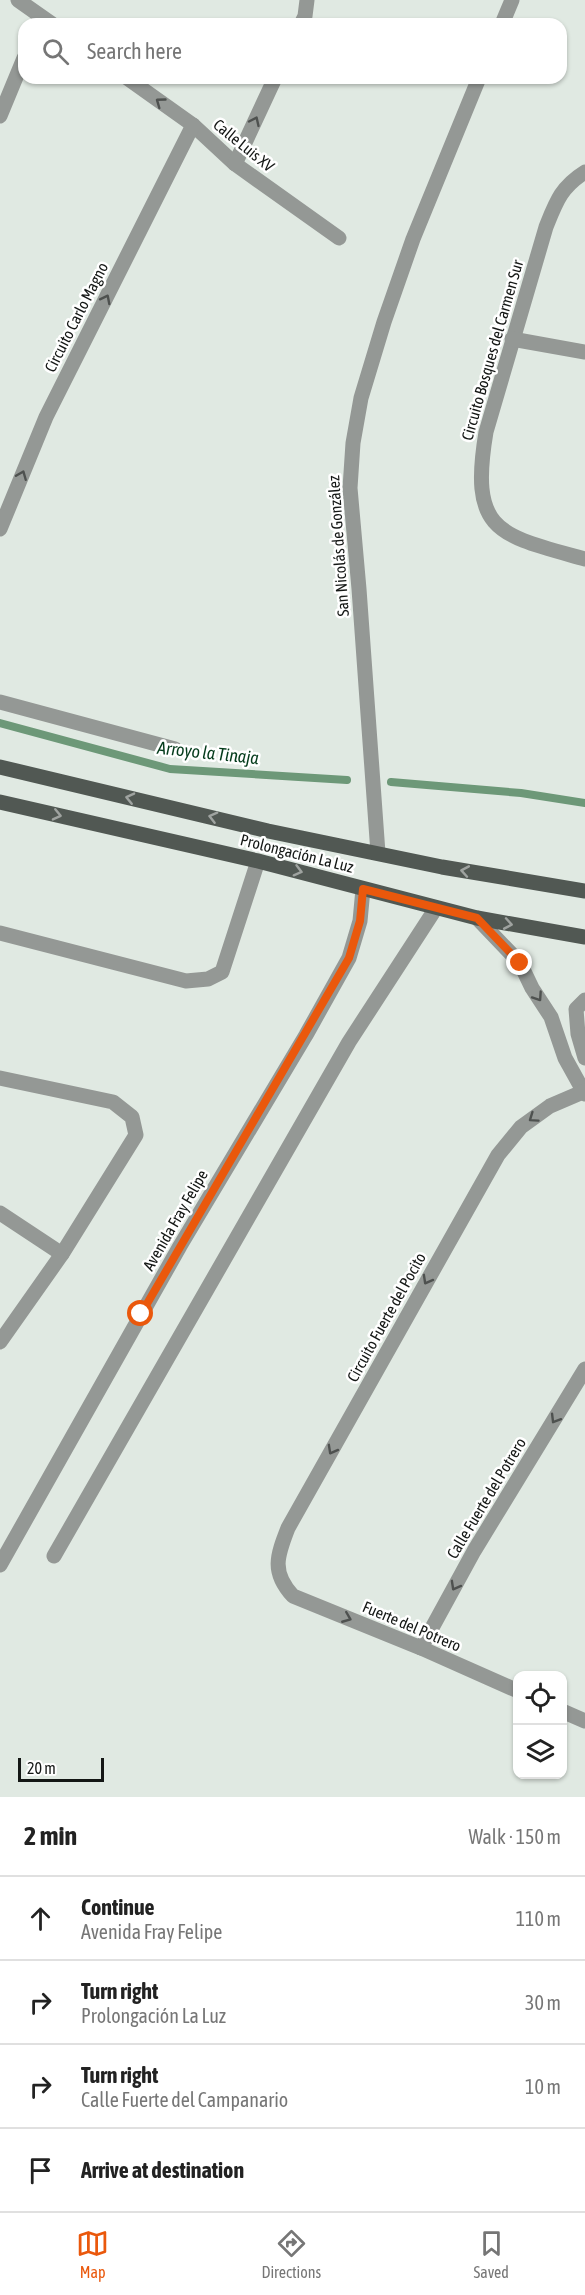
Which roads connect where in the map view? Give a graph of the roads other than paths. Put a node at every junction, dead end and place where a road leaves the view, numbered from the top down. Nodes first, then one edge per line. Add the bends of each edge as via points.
1 (18, 0) edge
2 (307, 0) edge
3 (512, 0) edge
4 (40, 18) edge
5 (304, 18) edge
6 (504, 18) edge
7 (18, 72) edge
8 (135, 84) edge
9 (272, 84) edge
10 (477, 84) edge
11 (0, 116) edge
12 (193, 125) junction
13 (235, 164) junction
14 (585, 172) edge
15 (339, 238) dead end
16 (512, 339) junction
17 (585, 352) edge
18 (0, 529) edge
19 (585, 559) edge
20 (0, 702) edge
21 (175, 749) dead end
22 (0, 767) edge
23 (0, 802) edge
24 (378, 853) junction
25 (258, 861) junction
26 (363, 889) junction
27 (585, 891) edge
28 (436, 908) junction
29 (477, 918) junction
30 (0, 933) edge
31 (585, 937) edge
32 (581, 1005) edge
33 (551, 1017) junction
34 (585, 1058) edge
35 (0, 1078) edge
36 (584, 1092) edge
37 (0, 1214) edge
38 (62, 1254) junction
39 (0, 1342) edge
40 (585, 1369) edge
41 (54, 1556) dead end
42 (0, 1565) edge
43 (293, 1596) joint
44 (421, 1648) junction
45 (513, 1689) edge
46 (567, 1713) edge
47 (585, 1721) edge

1 - 4 street
2 - 5 street
3 - 6 street
7 - 11 street
12 -> 8 street, Calle Luis XV
13 -> 9 street
10 - 24 street, San Nicolás de González via 413,239 384,322 361,398 353,443 350,488
12 - 13 street, Calle Luis XV
18 -> 12 street, Circuito Carlo Magno via 46,417
13 - 15 street, Calle Luis XV
14 - 16 street, Circuito Bosques del Carmen Sur via 557,199
16 - 17 street
16 - 19 street, Circuito Bosques del Carmen Sur via 486,432 480,464 482,496 489,517 506,533
20 - 21 street
24 -> 22 main road, Prolongación La Luz
23 -> 25 main road, Prolongación La Luz
27 -> 24 main road, Prolongación La Luz
25 -> 26 main road, Prolongación La Luz
25 - 30 street via 222,972 208,979 186,981
26 - 28 main road, Prolongación La Luz
26 - 42 street, Avenida Fray Felipe via 360,921 349,958
28 - 29 main road, Prolongación La Luz
28 - 41 street via 349,1042
29 -> 31 main road, Prolongación La Luz
29 -> 33 street via 520,963
32 - 33 street
32 - 34 street via 578,1034
33 - 36 street via 565,1058
35 - 38 street via 113,1102 132,1117 136,1135
36 -> 43 street, Circuito Fuerte del Pocito via 550,1106 521,1127 498,1155 288,1528 280,1547 278,1567 281,1583
37 - 38 street
38 - 39 street
40 -> 44 street, Calle Fuerte del Potrero via 474,1551
43 -> 44 street, Fuerte del Potrero
44 - 45 street, Fuerte del Potrero
46 - 47 street

